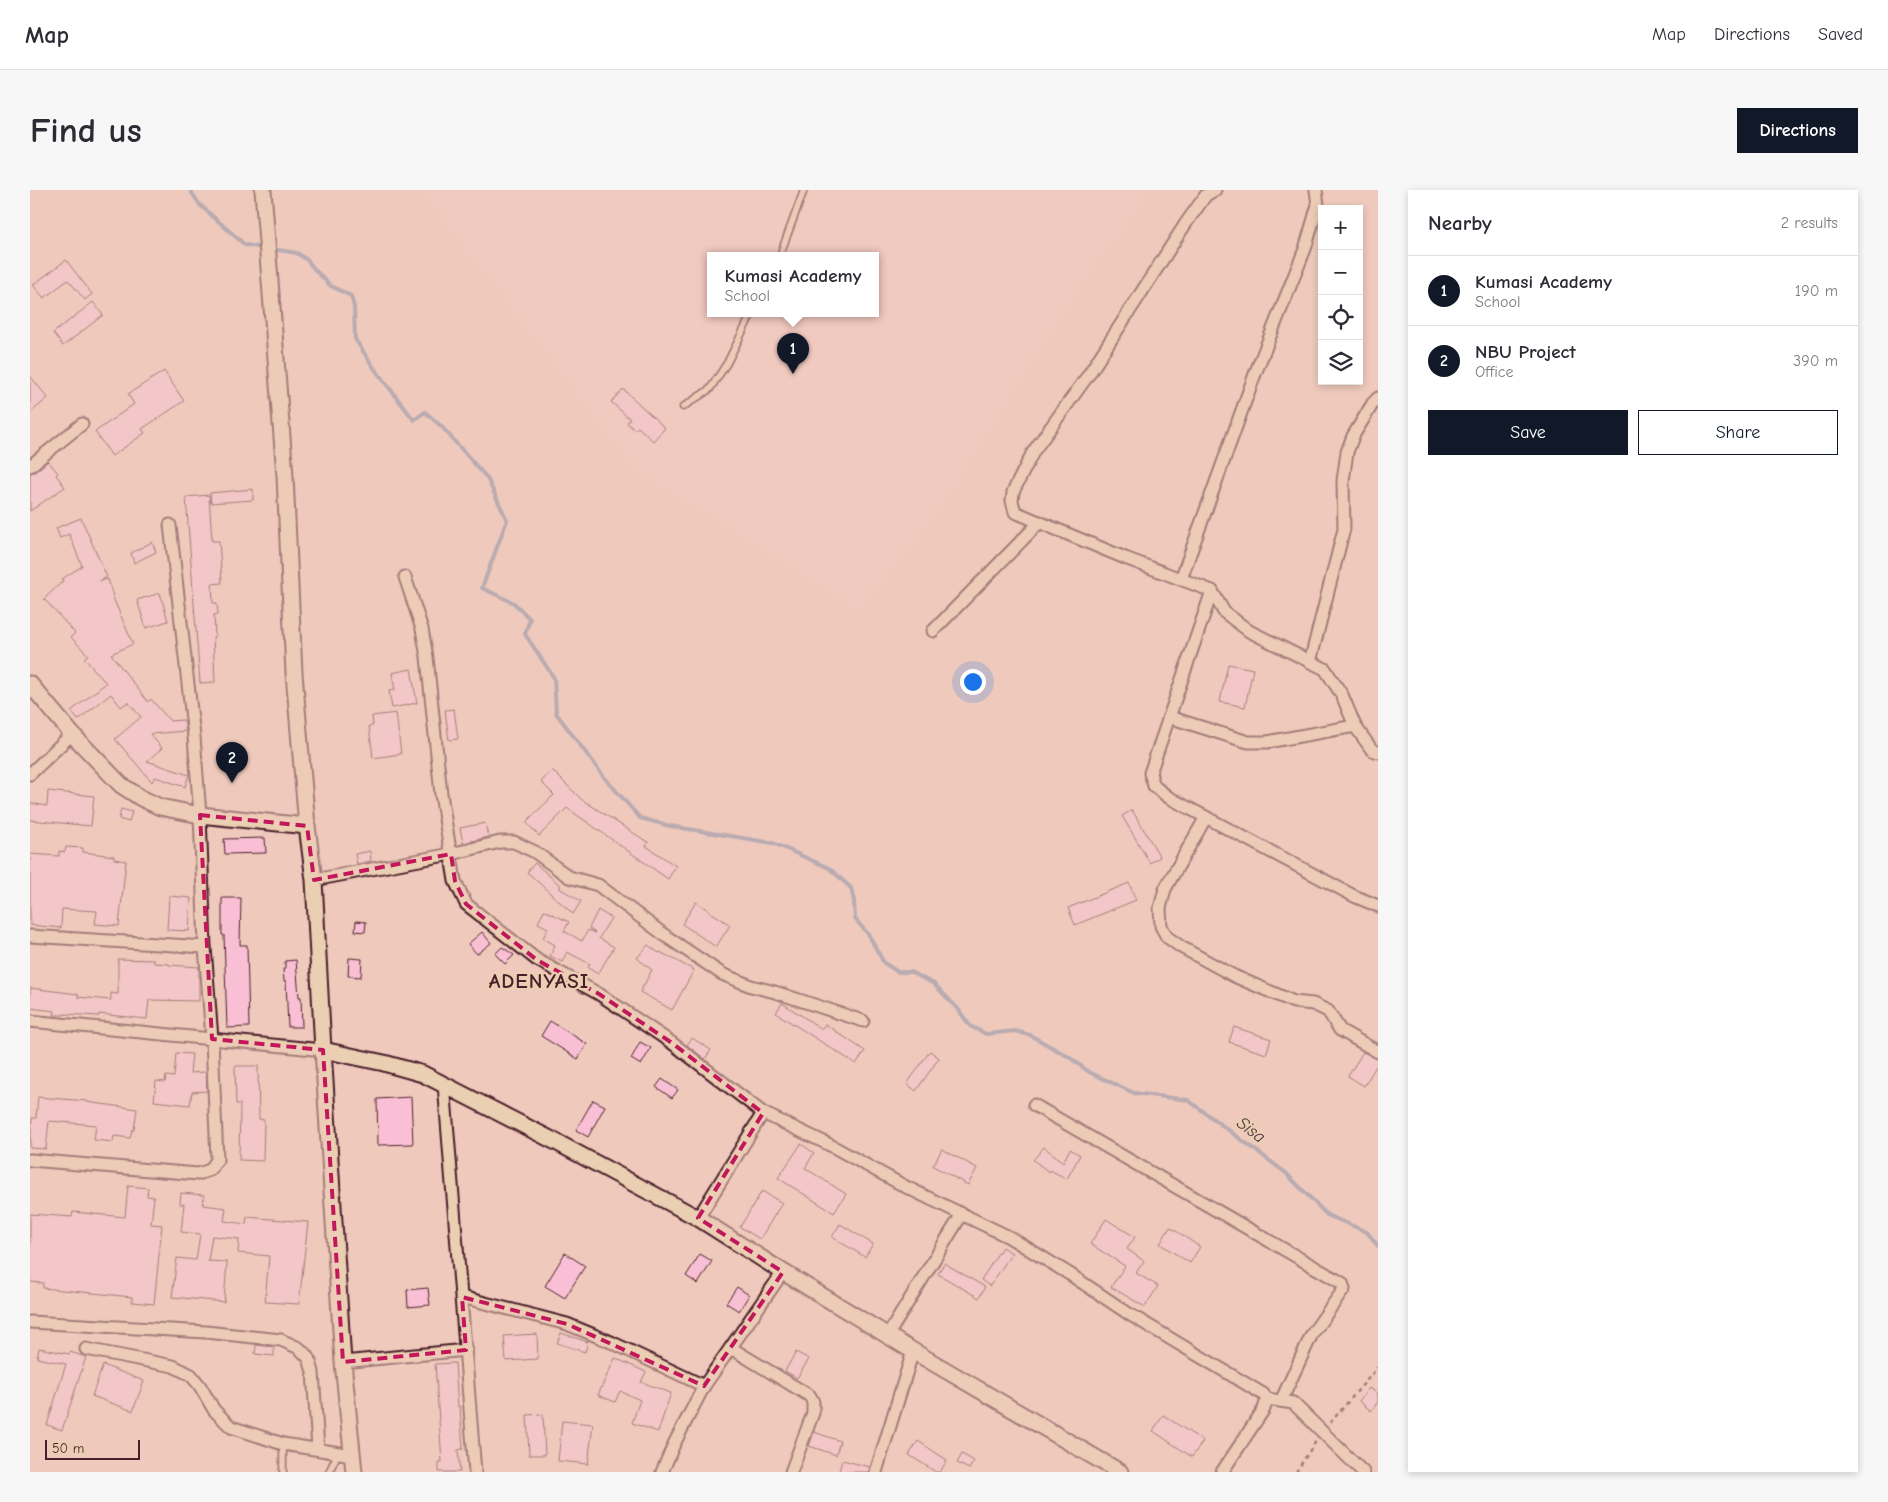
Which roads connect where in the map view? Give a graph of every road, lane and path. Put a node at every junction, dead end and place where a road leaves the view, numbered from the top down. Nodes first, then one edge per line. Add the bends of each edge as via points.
1 (263, 190) edge
2 (804, 190) edge
3 (1215, 190) edge
4 (1316, 190) edge
5 (781, 252) edge
6 (750, 317) edge
7 (1378, 398) edge
8 (683, 407) dead end
9 (82, 424) dead end
10 (30, 466) edge
11 (1040, 522) junction
12 (170, 525) dead end
13 (405, 577) dead end
14 (1181, 579) junction
15 (1212, 591) junction
16 (933, 631) dead end
17 (1310, 662) junction
18 (30, 684) edge
19 (1169, 716) junction
20 (1355, 726) junction
21 (72, 734) junction
22 (1378, 752) edge
23 (30, 774) edge
24 (200, 815) junction
25 (1206, 817) junction
26 (307, 826) junction
27 (451, 854) junction
28 (314, 880) junction
29 (1378, 906) edge
30 (30, 936) edge
31 (205, 947) junction
32 (863, 1020) dead end
33 (30, 1021) edge
34 (212, 1039) junction
35 (323, 1050) junction
36 (1378, 1052) edge
37 (444, 1084) junction
38 (1034, 1105) dead end
39 (763, 1113) junction
40 (30, 1160) edge
41 (962, 1214) junction
42 (698, 1218) junction
43 (783, 1272) junction
44 (462, 1297) junction
45 (30, 1322) edge
46 (888, 1336) junction
47 (732, 1348) junction
48 (86, 1350) dead end
49 (466, 1350) junction
50 (913, 1351) junction
51 (344, 1362) junction
52 (1378, 1367) edge
53 (704, 1386) junction
54 (1268, 1399) junction
55 (1281, 1401) junction
56 (1323, 1432) junction
57 (283, 1444) junction
58 (318, 1449) junction
59 (345, 1454) junction
60 (283, 1472) edge
61 (329, 1472) edge
62 (354, 1472) edge
63 (475, 1472) edge
64 (662, 1472) edge
65 (791, 1472) edge
66 (876, 1472) edge
67 (1120, 1472) edge
68 (1222, 1472) edge
69 (1296, 1472) edge
70 (1363, 1472) edge

1 - 26 street
2 - 5 lane
3 - 11 street via 1206,195 1186,223 1089,374 1033,452 1013,492 1012,502 1015,512
4 - 14 street via 1318,205 1305,249 1255,374
6 - 8 lane via 727,364 710,389
7 - 17 street via 1353,436 1347,452 1343,482 1344,529
9 - 10 street
11 - 14 street
11 - 16 street
12 - 24 street
13 - 27 street via 428,657 441,794
14 - 15 street
15 - 17 street via 1224,612 1249,631
15 - 19 street
17 - 20 street via 1325,668 1342,695
18 - 21 street
19 - 20 street via 1248,742 1268,742
19 - 25 street via 1150,773 1154,786
20 - 22 street via 1372,750
21 - 23 street
21 - 24 street via 121,785 141,798 160,807
24 - 26 street
24 - 31 street
25 - 29 street
25 - 36 street via 1165,889 1160,908 1161,926 1167,937 1234,976 1294,1002 1313,1004 1328,1011 1340,1030
26 - 28 street
27 - 28 street
27 - 32 street via 500,842 514,842 535,852 569,876 598,885 722,974
27 - 39 street via 455,881 466,904 537,960 599,994 672,1043
28 - 35 street
30 - 31 street
31 - 34 street
33 - 34 street
34 - 35 street
34 - 40 street via 217,1160 210,1170 198,1174
35 - 37 street via 384,1063 423,1074
35 - 51 street
37 - 42 street
37 - 44 street
38 - 55 street via 1342,1283 1344,1289 1312,1334
39 - 41 street
39 - 42 street
41 - 46 street
41 - 54 street via 1056,1265
42 - 43 street
43 - 46 street
43 - 47 street
44 - 49 street
44 - 53 street via 567,1324
45 - 58 street via 206,1332 281,1340 299,1348 309,1358 313,1372
46 - 50 street
47 - 53 street
47 - 65 street via 810,1396 813,1402 813,1413
48 - 57 street via 173,1366 191,1375 214,1410 232,1427
49 - 51 street
49 - 63 street
50 - 66 street
50 - 67 street
51 - 59 street
52 - 56 path
53 - 64 street
54 - 55 street
54 - 68 street
55 - 56 street via 1293,1403
56 - 69 path
56 - 70 street
57 - 58 street
57 - 60 lane
58 - 59 street
59 - 61 lane
59 - 62 street

